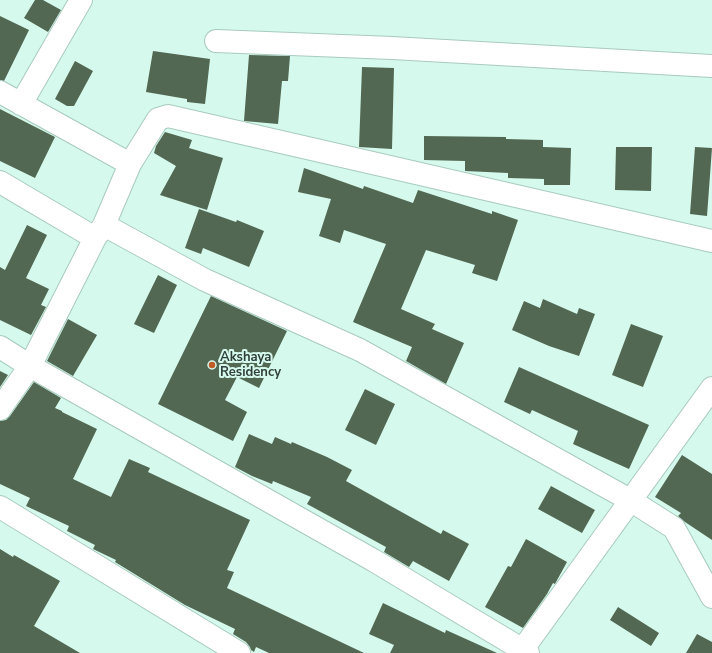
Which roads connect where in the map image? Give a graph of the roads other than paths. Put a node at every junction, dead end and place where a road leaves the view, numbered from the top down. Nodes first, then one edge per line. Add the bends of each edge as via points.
1 (81, 0) edge
2 (216, 41) dead end
3 (712, 66) edge
4 (0, 92) edge
5 (21, 104) junction
6 (130, 164) junction
7 (0, 182) edge
8 (99, 231) junction
9 (712, 241) edge
10 (0, 347) edge
11 (30, 366) junction
12 (712, 388) edge
13 (0, 409) edge
14 (630, 500) junction
15 (0, 507) edge
16 (712, 596) edge
17 (524, 652) edge
18 (239, 653) edge

1 - 5 street
2 - 3 street
4 - 5 street
5 - 6 street
6 - 8 street
6 - 9 street via 158,119 168,116
7 - 8 street
8 - 11 street
8 - 14 street via 360,350
10 - 11 street
11 - 13 street
11 - 17 street via 366,556
12 - 14 street
14 - 16 street via 674,528
14 - 17 street
15 - 18 street

